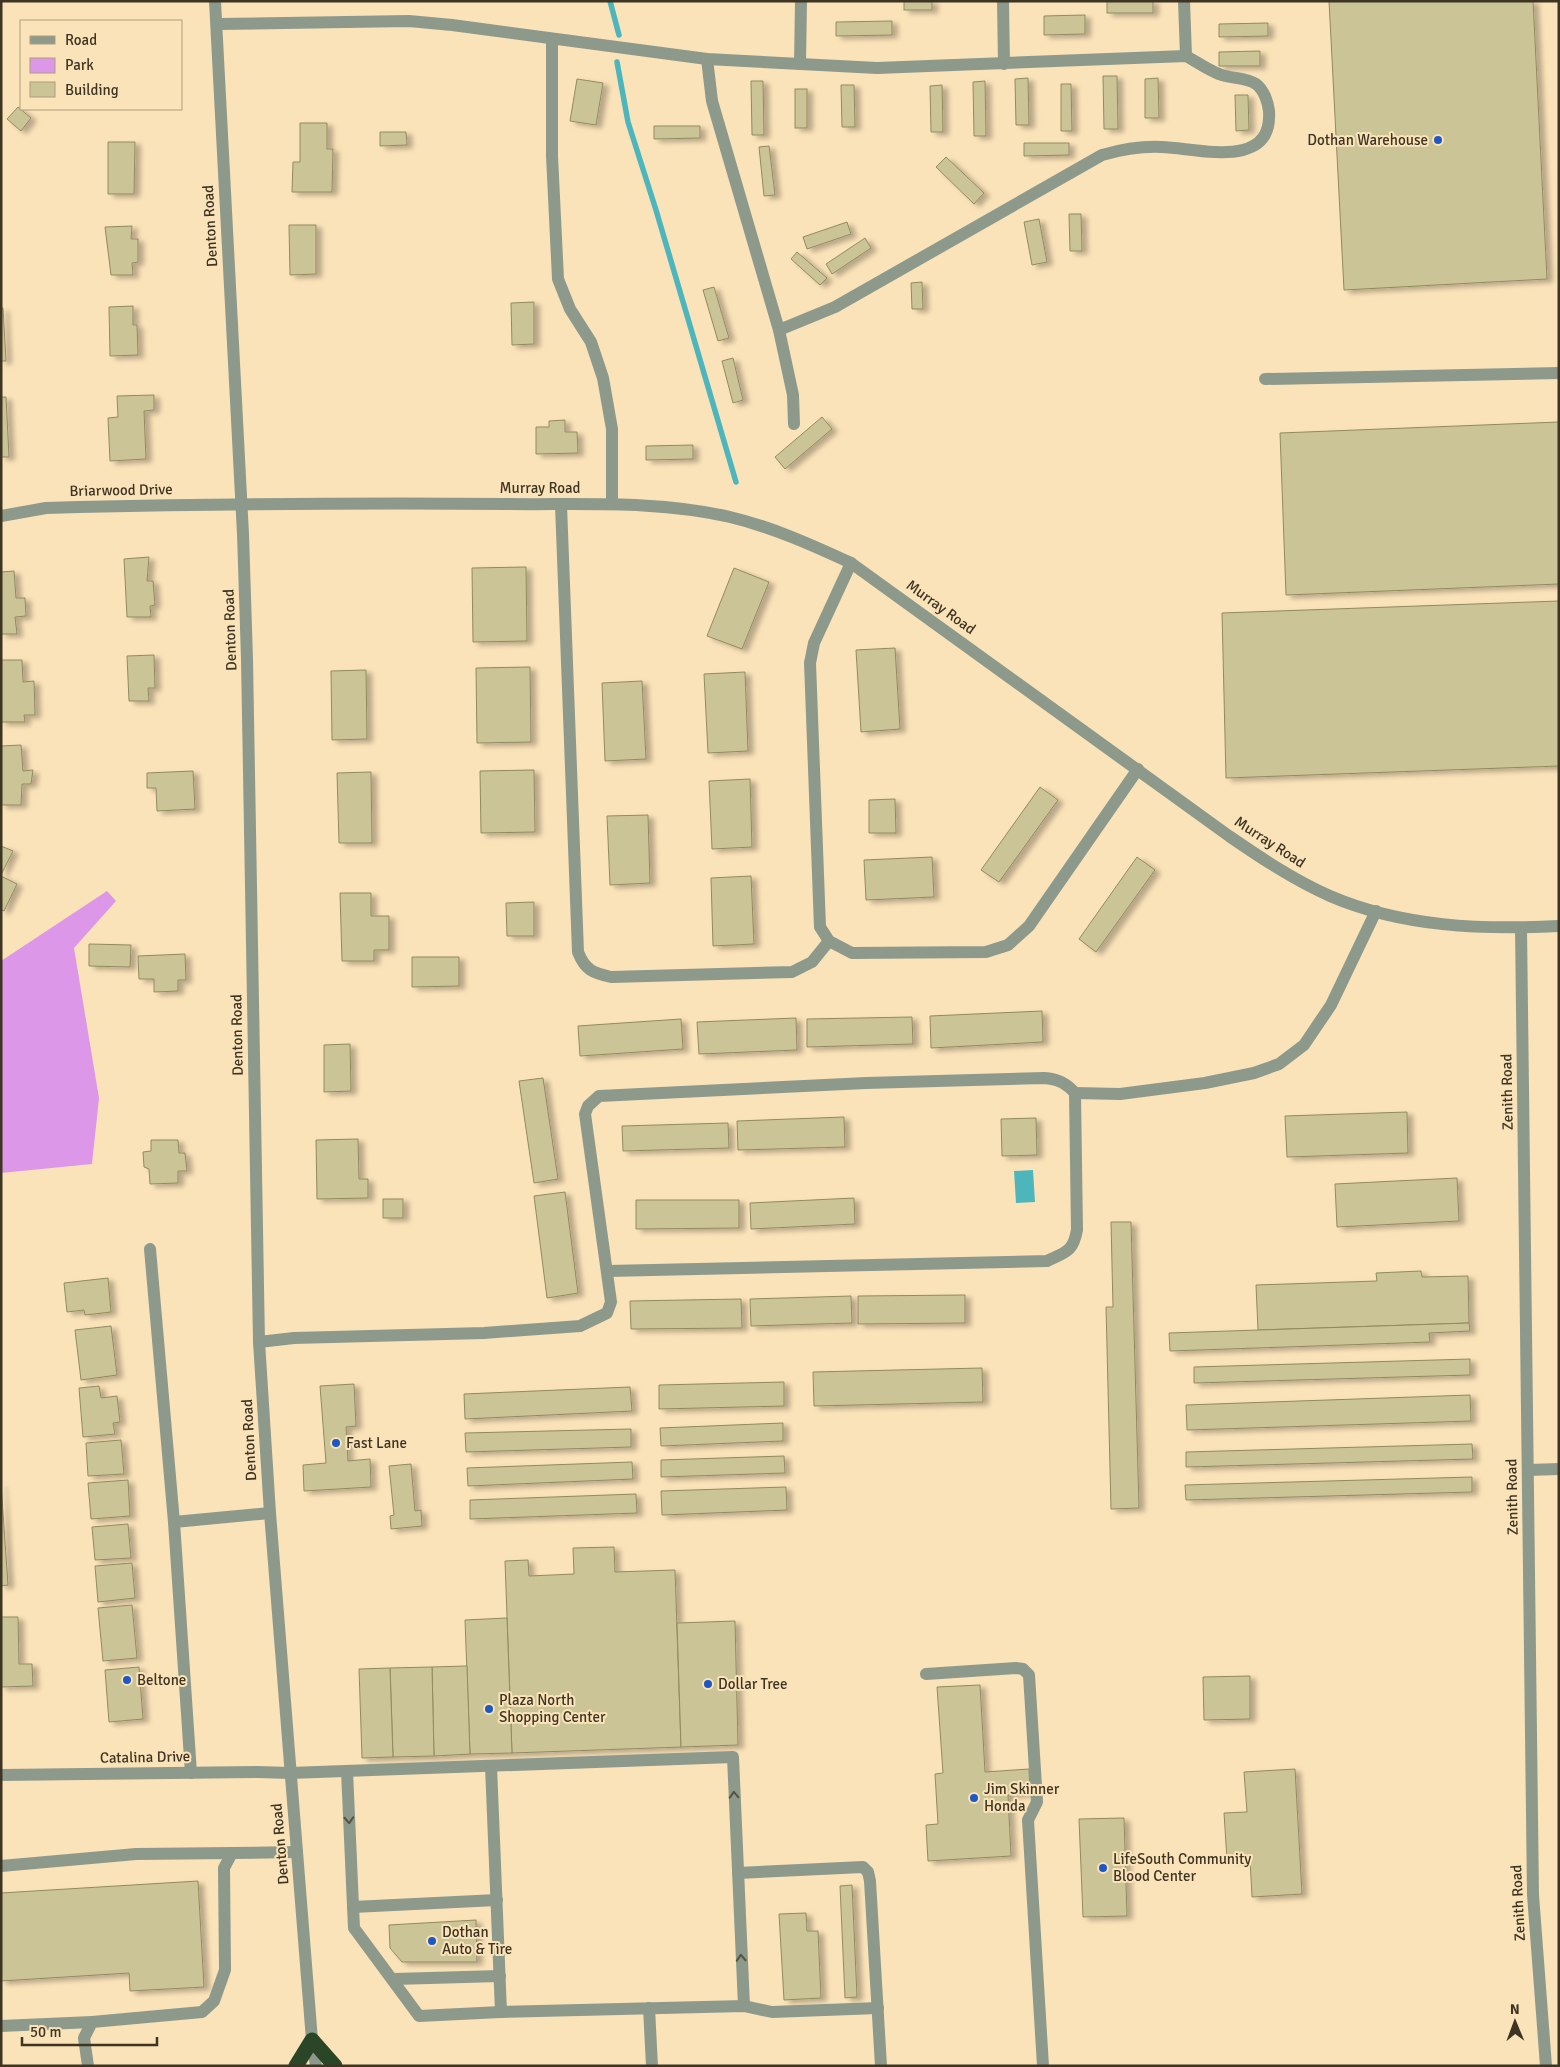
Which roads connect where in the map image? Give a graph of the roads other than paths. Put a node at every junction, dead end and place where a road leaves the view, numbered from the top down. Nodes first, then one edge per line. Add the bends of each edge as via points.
1 (215, 1) edge
2 (801, 1) edge
3 (1003, 1) edge
4 (1184, 1) edge
5 (217, 24) junction
6 (552, 39) junction
7 (1186, 56) junction
8 (707, 59) junction
9 (800, 64) junction
10 (1004, 64) junction
11 (779, 330) junction
12 (1559, 373) edge
13 (1264, 379) dead end
14 (794, 424) dead end
15 (612, 504) junction
16 (242, 505) junction
17 (561, 505) junction
18 (1, 516) edge
19 (851, 563) junction
20 (1138, 769) junction
21 (1376, 910) junction
22 (1559, 926) edge
23 (1521, 928) junction
24 (829, 941) junction
25 (1075, 1093) junction
26 (150, 1249) dead end
27 (608, 1271) junction
28 (259, 1342) junction
29 (1559, 1469) edge
30 (1528, 1470) junction
31 (270, 1513) junction
32 (174, 1522) junction
33 (926, 1674) dead end
34 (491, 1766) junction
35 (347, 1771) junction
36 (190, 1773) junction
37 (290, 1773) junction
38 (1, 1775) edge
39 (297, 1852) junction
40 (233, 1853) junction
41 (1, 1866) edge
42 (738, 1873) junction
43 (497, 1900) junction
44 (353, 1907) junction
45 (500, 1976) junction
46 (394, 1979) junction
47 (744, 2006) junction
48 (649, 2008) junction
49 (878, 2008) junction
50 (501, 2012) junction
51 (92, 2022) junction
52 (1, 2026) edge
53 (312, 2040) junction
54 (88, 2066) edge
55 (296, 2066) edge
56 (316, 2066) edge
57 (335, 2066) edge
58 (652, 2066) edge
59 (881, 2066) edge
60 (1043, 2066) edge
61 (1546, 2066) edge

1 - 5 street, Denton Road
2 - 9 street
3 - 10 street
4 - 7 street
5 - 6 street via 409,21
5 - 16 street, Denton Road
6 - 8 street
6 - 15 street via 552,156 558,279 570,309 591,342 603,378 612,429
7 - 10 street
7 - 11 street via 1218,74 1257,85 1268,105 1269,118 1261,140 1238,151 1142,147 1102,155 835,307
8 - 9 street
8 - 11 street via 712,101
9 - 10 street via 876,68
11 - 14 street via 793,394
12 - 13 street
15 - 17 street, Murray Road
15 - 19 street, Murray Road via 658,506 730,517 763,526
16 - 17 street, Murray Road
16 - 18 street, Briarwood Drive via 46,508
16 - 28 street, Denton Road via 248,659
17 - 24 street via 578,952 583,964 611,977 792,972 812,962
19 - 20 street, Murray Road
19 - 24 street via 814,643 810,664 820,926
20 - 21 street, Murray Road via 1267,862 1332,897
20 - 24 street via 1029,926 1008,945 986,952 852,953
21 - 23 street, Murray Road via 1434,924
21 - 25 street via 1330,1005 1304,1045 1278,1064 1254,1073 1204,1083 1120,1094
22 - 23 street, Murray Road
23 - 30 street, Zenith Road
25 - 27 street via 1075,1244 1068,1252 1047,1261
25 - 27 street via 1055,1078 1044,1078 599,1096 588,1106 585,1114
26 - 32 street
27 - 28 street via 611,1302 607,1313 580,1326
28 - 31 street, Denton Road
29 - 30 street
30 - 61 street, Zenith Road via 1533,1895
31 - 32 street
31 - 37 street, Denton Road
32 - 36 street
33 - 60 street via 1016,1668 1029,1675 1038,1802 1028,1820
34 - 35 street, Catalina Drive
42 -> 34 street, Catalina Drive via 733,1757
34 - 43 street
35 - 37 street, Catalina Drive
35 -> 44 street
36 - 37 street, Catalina Drive
36 - 38 street, Catalina Drive
37 - 39 street, Denton Road
39 - 40 street
39 - 53 street, Denton Road
40 - 41 street via 136,1854
40 - 51 street via 224,1868 225,1970 214,2001 202,2012
47 -> 42 street
42 - 49 street via 863,1867 870,1881
43 - 44 street
43 - 45 street
44 - 46 street via 354,1928
45 - 46 street
45 - 50 street
46 - 50 street via 419,2016
47 - 48 street
47 - 49 street via 772,2012
48 - 50 street
48 - 58 street
49 - 59 street
51 - 52 street
51 - 54 street via 84,2038
53 - 55 highway
53 - 56 street, Denton Road
53 - 57 highway

